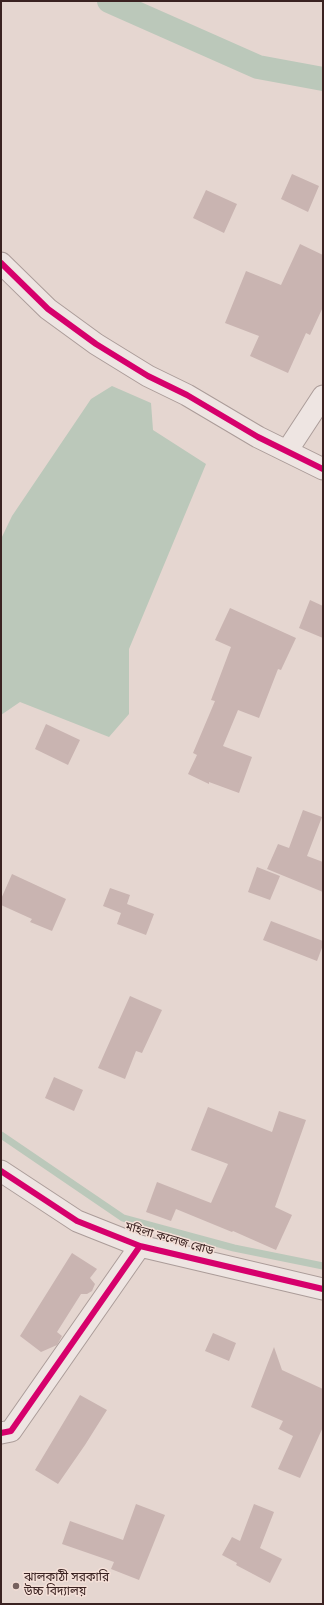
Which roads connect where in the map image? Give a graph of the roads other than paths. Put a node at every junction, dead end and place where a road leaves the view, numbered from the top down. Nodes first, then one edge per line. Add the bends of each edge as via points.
1 (1, 263) edge
2 (323, 396) edge
3 (287, 451) junction
4 (323, 469) edge
5 (1, 1171) edge
6 (140, 1246) junction
7 (323, 1289) edge
8 (1, 1433) edge

1 - 3 street via 48,308 96,344 148,376
2 - 3 street
3 - 4 street
5 - 6 street, মহিলা কলেজ রোড via 77,1221
6 - 7 street, মহিলা কলেজ রোড
6 - 8 street via 10,1431

